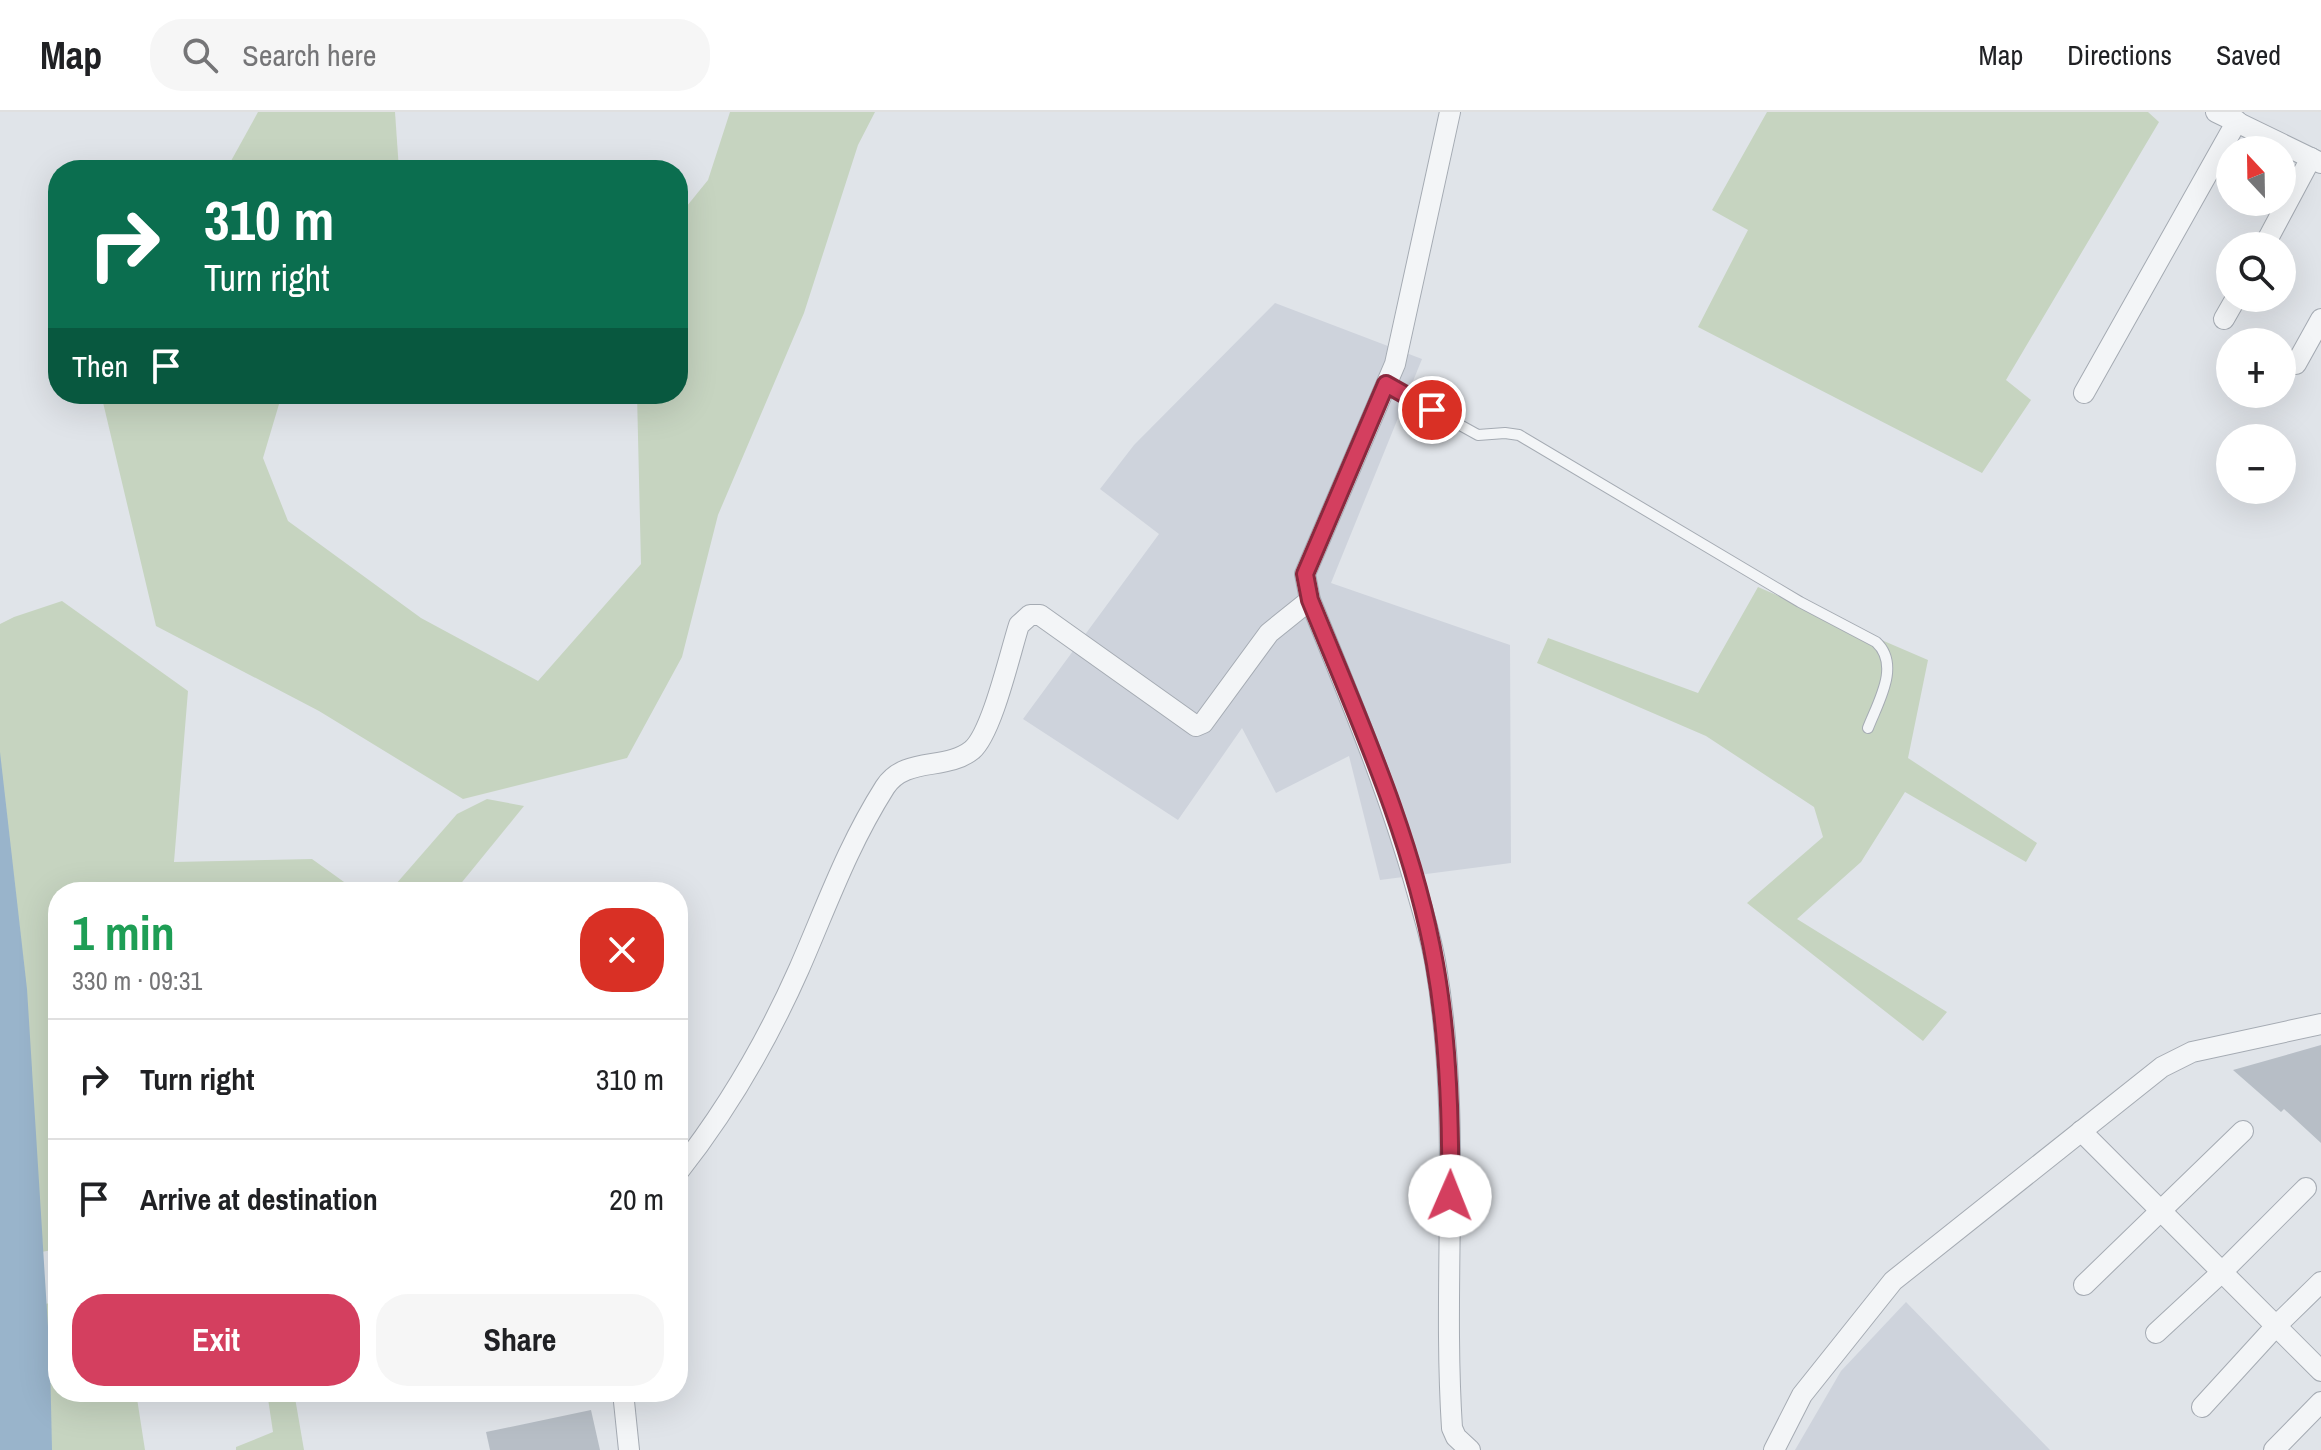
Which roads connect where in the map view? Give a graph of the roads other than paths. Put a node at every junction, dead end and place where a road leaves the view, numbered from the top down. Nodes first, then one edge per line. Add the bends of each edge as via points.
1 (1450, 112) edge
2 (2216, 112) edge
3 (2252, 121) edge
4 (2316, 161) edge
5 (2273, 232) edge
6 (2228, 312) edge
7 (2224, 319) dead end
8 (2321, 319) edge
9 (2296, 364) dead end
10 (1386, 384) junction
11 (2084, 393) dead end
12 (1310, 600) junction
13 (1868, 728) dead end
14 (2321, 1024) edge
15 (2081, 1131) junction
16 (2243, 1131) dead end
17 (688, 1158) edge
18 (2306, 1188) dead end
19 (2162, 1211) junction
20 (2222, 1272) junction
21 (2321, 1282) edge
22 (2084, 1285) dead end
23 (2276, 1326) junction
24 (2156, 1333) dead end
25 (2321, 1371) edge
26 (624, 1402) edge
27 (2321, 1402) edge
28 (2202, 1407) dead end
29 (629, 1450) edge
30 (1470, 1450) edge
31 (1774, 1450) edge
32 (2274, 1450) edge

1 - 10 street via 1395,364
2 - 3 street
3 - 4 street
3 - 11 street
4 - 5 street
6 - 7 street
8 - 9 street
10 - 12 street via 1306,568
10 - 13 lane via 1478,435 1519,435 1876,642 1884,648 1889,667
12 - 17 street via 1269,633 1196,726 1040,615 1023,619 989,721 974,748 956,758 903,770 886,786 845,856 759,1051
12 - 30 street via 1404,842 1436,966 1450,1145 1447,1340 1452,1428
14 - 15 street via 2177,1057
15 - 19 street
15 - 31 street via 1893,1281 1802,1395
16 - 19 street
18 - 20 street
19 - 20 street
19 - 22 street
20 - 23 street
20 - 24 street
21 - 23 street
23 - 25 street
23 - 28 street
26 - 29 street
27 - 32 street

